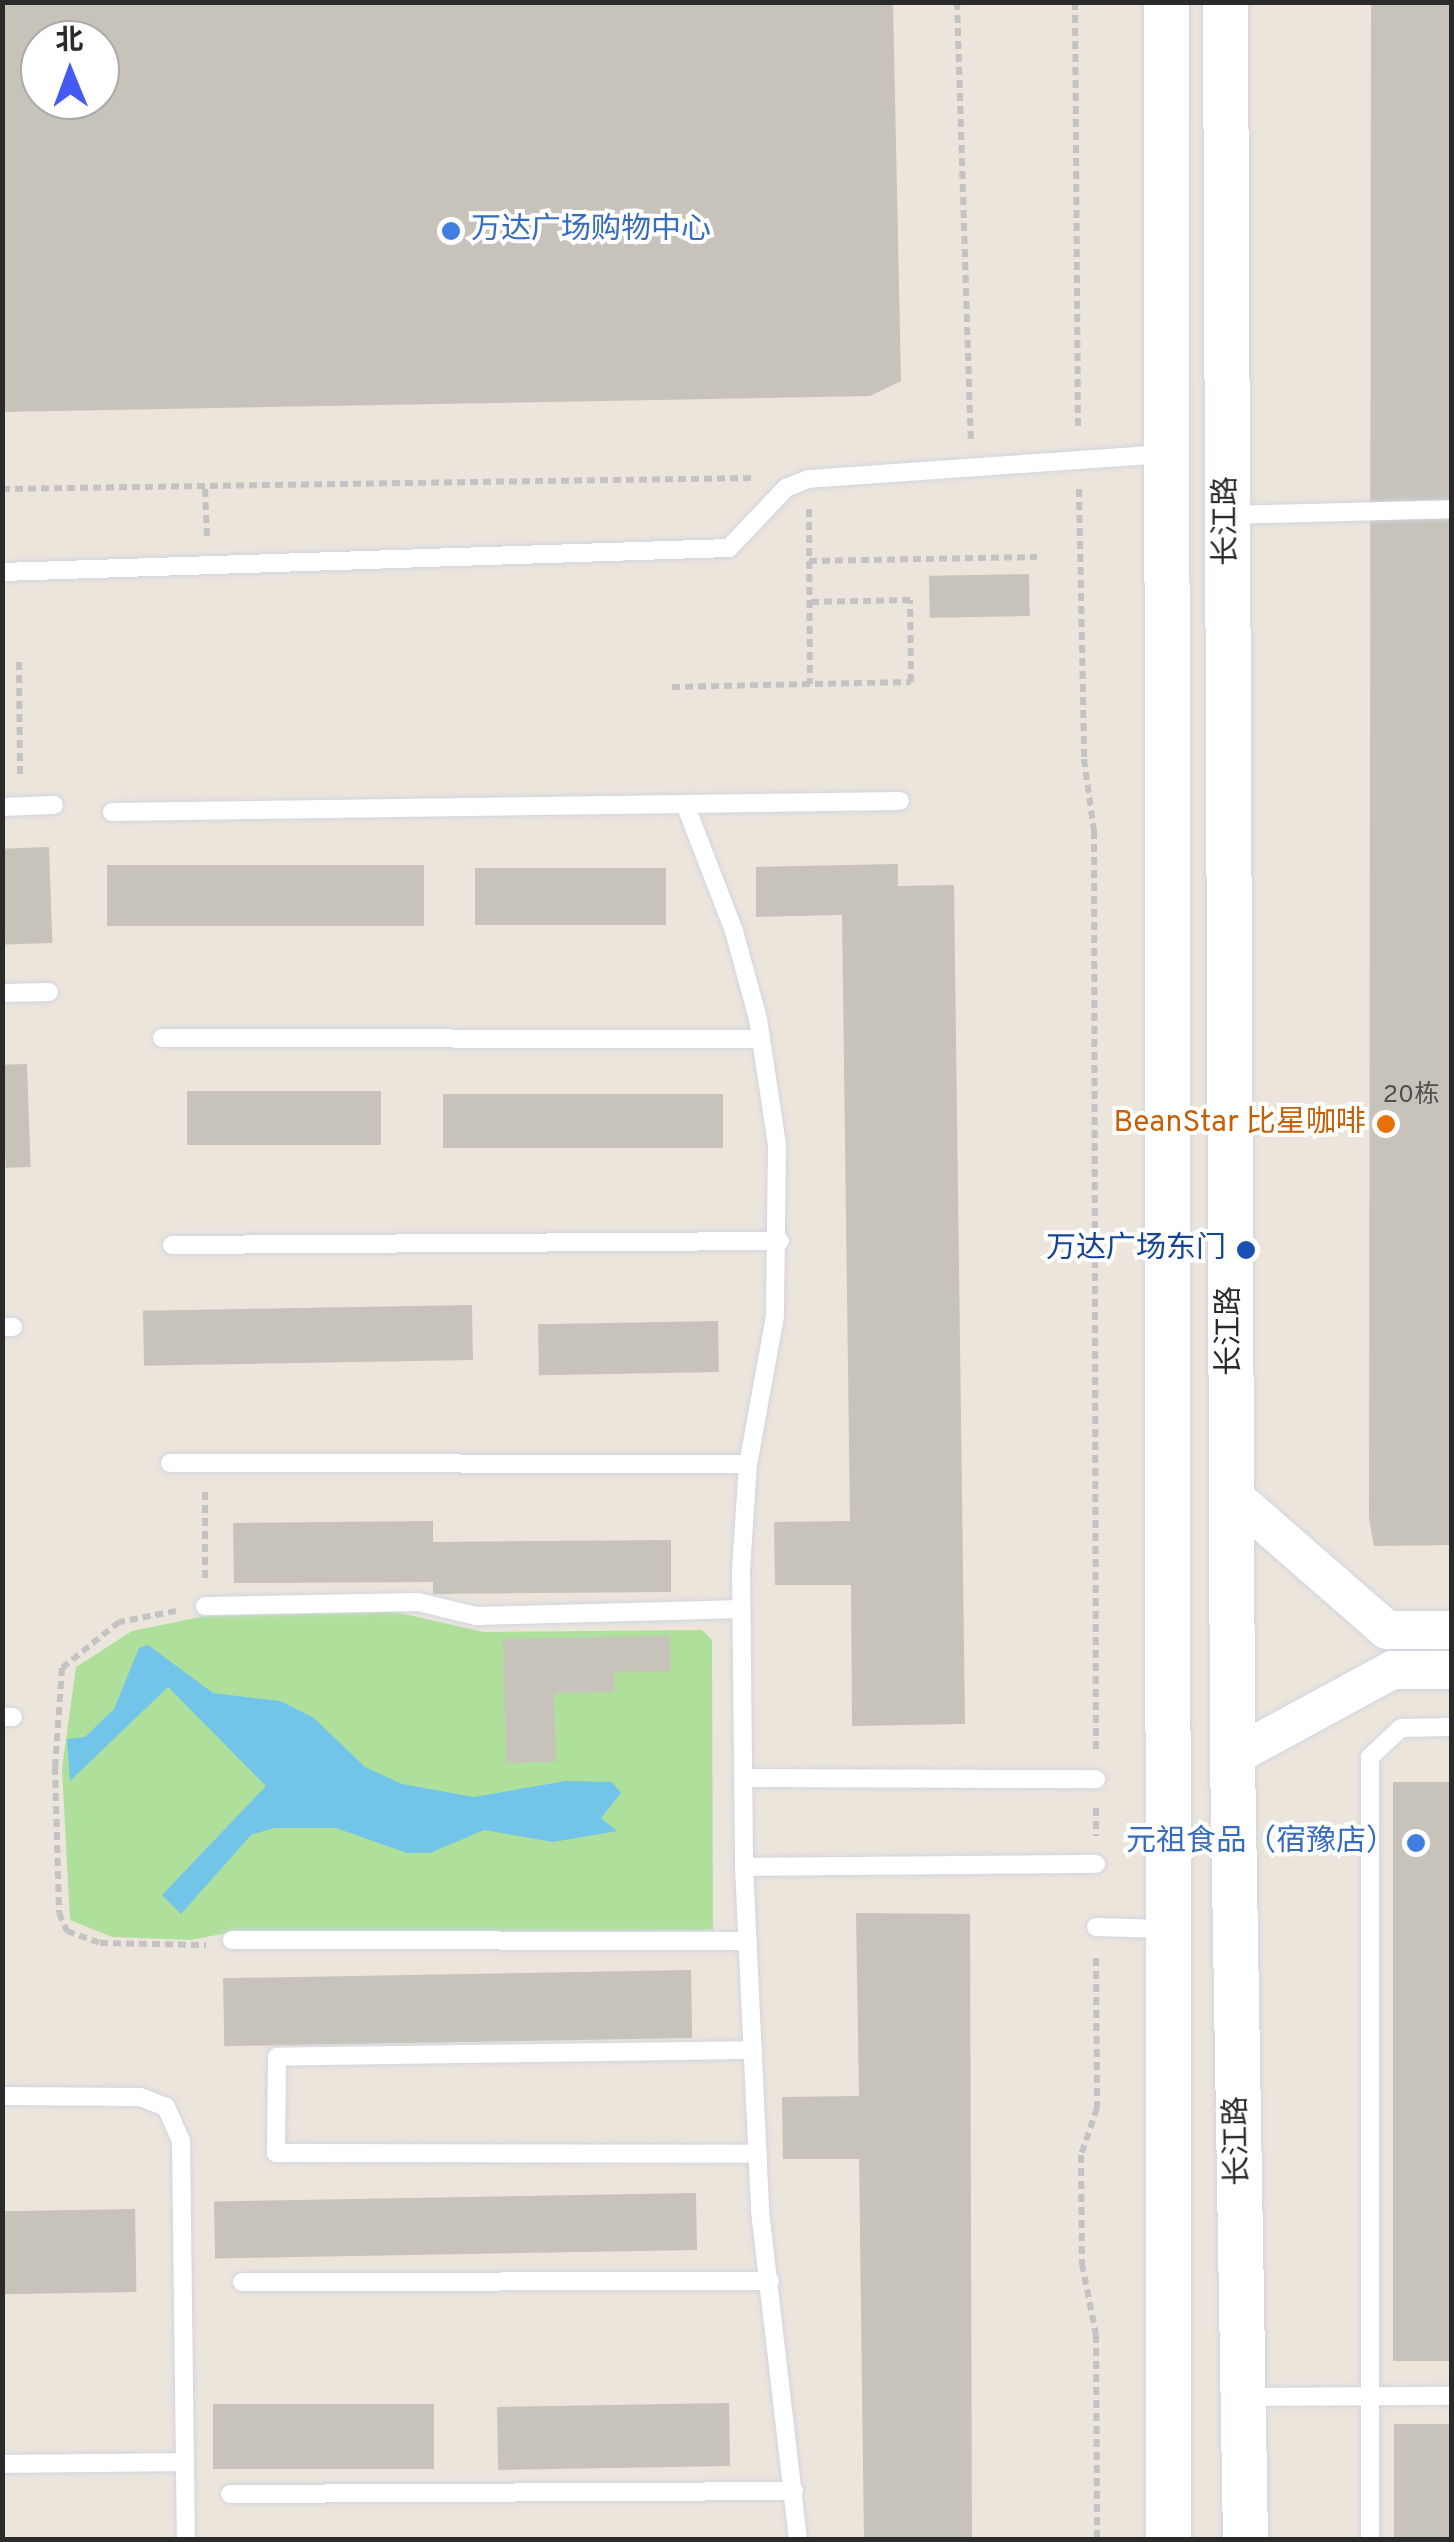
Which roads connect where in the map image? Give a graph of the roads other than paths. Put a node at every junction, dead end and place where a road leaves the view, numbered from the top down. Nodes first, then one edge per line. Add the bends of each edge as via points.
1 (1166, 2) edge
2 (1226, 2) edge
3 (1166, 454) junction
4 (1452, 509) edge
5 (1228, 515) junction
6 (2, 572) edge
7 (900, 801) dead end
8 (685, 804) junction
9 (54, 805) dead end
10 (11, 807) edge
11 (112, 812) dead end
12 (50, 992) dead end
13 (2, 993) edge
14 (162, 1038) dead end
15 (761, 1039) junction
16 (780, 1241) junction
17 (172, 1245) dead end
18 (170, 1463) dead end
19 (748, 1464) junction
20 (1232, 1494) junction
21 (205, 1606) road end
22 (742, 1609) junction
23 (1452, 1630) edge
24 (1452, 1670) edge
25 (1452, 1728) edge
26 (1232, 1757) junction
27 (744, 1778) junction
28 (1096, 1779) road end
29 (1096, 1864) road end
30 (744, 1867) junction
31 (1096, 1927) road end
32 (1167, 1929) junction
33 (232, 1940) road end
34 (748, 1942) junction
35 (753, 2050) junction
36 (2, 2096) edge
37 (758, 2154) junction
38 (770, 2281) junction
39 (242, 2282) dead end
40 (1452, 2396) edge
41 (1370, 2397) junction
42 (1243, 2398) junction
43 (185, 2462) junction
44 (2, 2464) edge
45 (794, 2491) junction
46 (230, 2494) dead end
47 (186, 2540) edge
48 (798, 2540) edge
49 (1168, 2540) edge
50 (1245, 2540) edge
51 (1370, 2540) edge

1 - 3 street, 长江路
2 - 5 street, 长江路
3 - 6 lane via 808,478 786,488 729,548
3 - 32 street, 长江路
4 - 5 lane
5 - 20 street, 长江路
7 - 8 lane
8 - 11 lane
8 - 15 lane via 734,931
9 - 10 lane
12 - 13 lane
14 - 15 lane
15 - 16 lane via 777,1145
16 - 17 lane
16 - 19 lane via 775,1316
18 - 19 lane
19 - 22 lane
20 - 23 street via 1387,1630
20 - 26 street, 长江路
21 - 22 lane via 418,1602 476,1616
22 - 27 lane
24 - 26 street via 1392,1670
25 - 41 lane via 1401,1728 1370,1757
26 - 42 street, 长江路
27 - 28 lane
27 - 30 lane
29 - 30 lane
30 - 34 lane
31 - 32 lane
32 - 49 street, 长江路
33 - 34 lane
34 - 35 lane
35 - 37 lane
35 - 37 lane via 277,2056 276,2153
36 - 43 lane via 115,2095 166,2107 181,2141
37 - 38 lane
38 - 39 lane
38 - 45 lane
40 - 41 lane
41 - 42 lane
41 - 51 lane
42 - 50 street, 长江路
43 - 44 lane
43 - 47 lane
45 - 46 lane
45 - 48 lane

